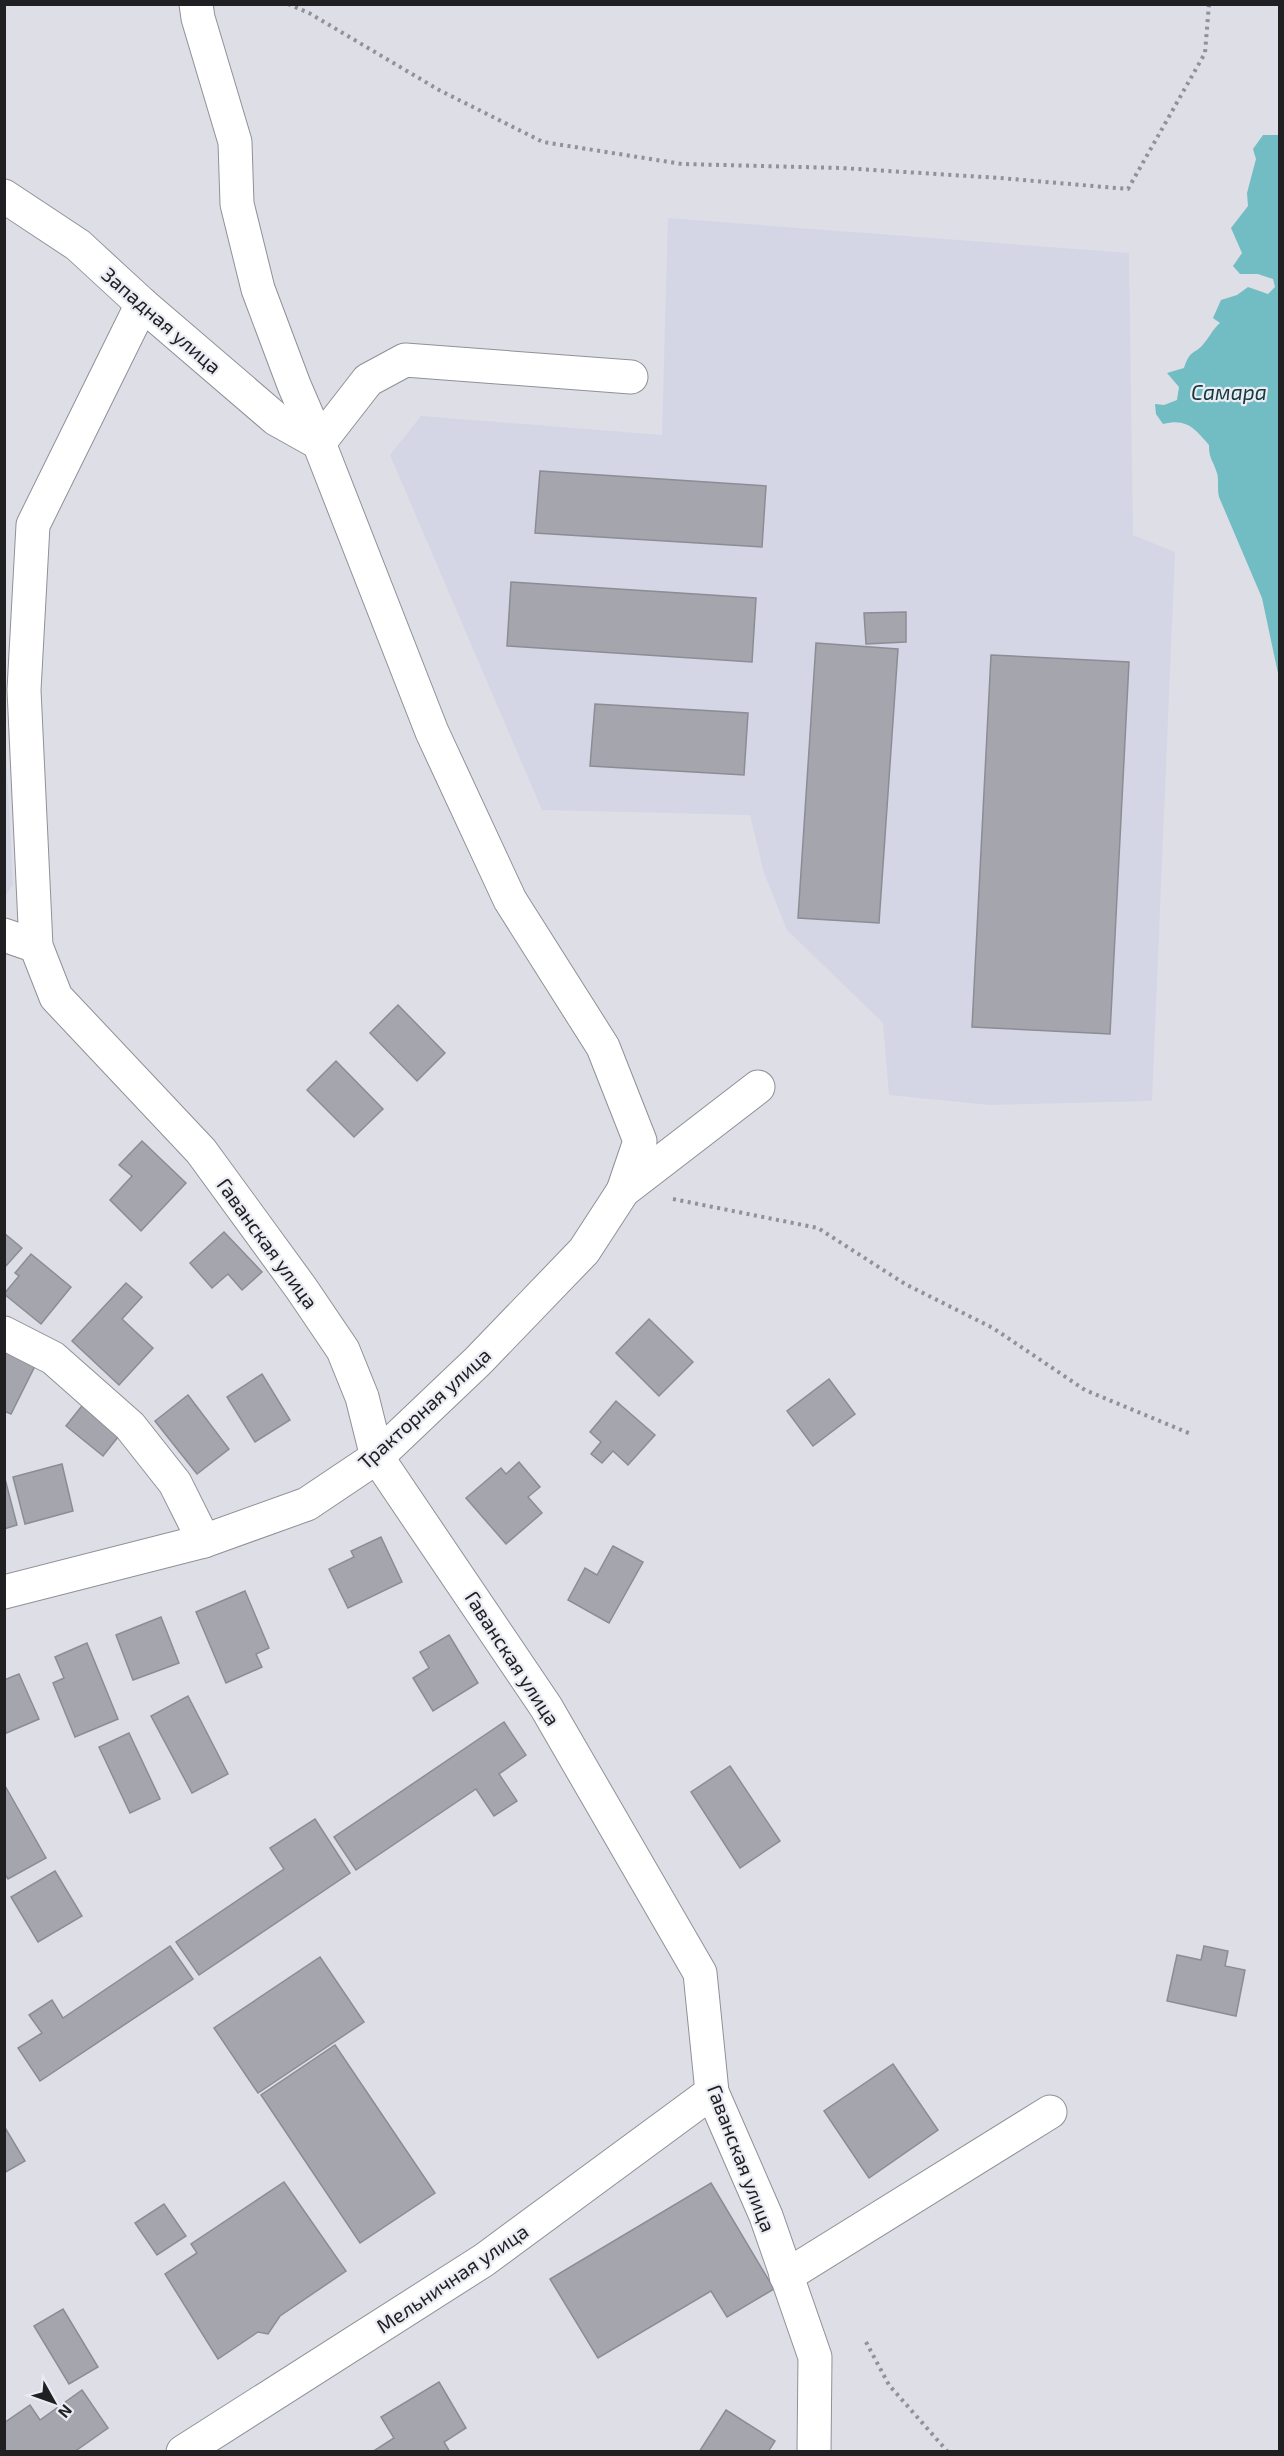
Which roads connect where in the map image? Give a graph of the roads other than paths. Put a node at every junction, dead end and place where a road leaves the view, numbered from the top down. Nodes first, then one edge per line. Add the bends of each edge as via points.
1 (196, 4) edge
2 (4, 196) edge
3 (142, 304) junction
4 (631, 378) dead end
5 (319, 443) junction
6 (4, 935) edge
7 (36, 946) junction
8 (758, 1086) dead end
9 (623, 1191) junction
10 (4, 1333) edge
11 (377, 1457) junction
12 (204, 1541) junction
13 (4, 1592) edge
14 (712, 2092) junction
15 (1050, 2112) dead end
16 (786, 2276) junction
17 (183, 2451) edge
18 (814, 2451) edge

1 - 5 street via 235,142 237,204 258,289
2 - 3 street, Западная улица via 78,245
3 - 5 street, Западная улица via 276,419
3 - 7 street, Гаванская улица via 33,525 24,690
4 - 5 street via 405,360 368,380
5 - 9 street via 432,732 510,900 603,1047 640,1141
6 - 7 street
7 - 11 street, Гаванская улица via 57,997 201,1151 313,1305 343,1350 362,1397
8 - 9 street, Тракторная улица
9 - 11 street, Тракторная улица via 584,1251
10 - 12 street via 53,1358 130,1426 175,1483
11 - 12 street, Тракторная улица via 307,1504
11 - 14 street, Гаванская улица via 546,1707 700,1972
12 - 13 street, Тракторная улица
14 - 16 street, Гаванская улица via 766,2216
14 - 17 street, Мельничная улица via 484,2260
15 - 16 street
16 - 18 street, Гаванская улица via 815,2357

